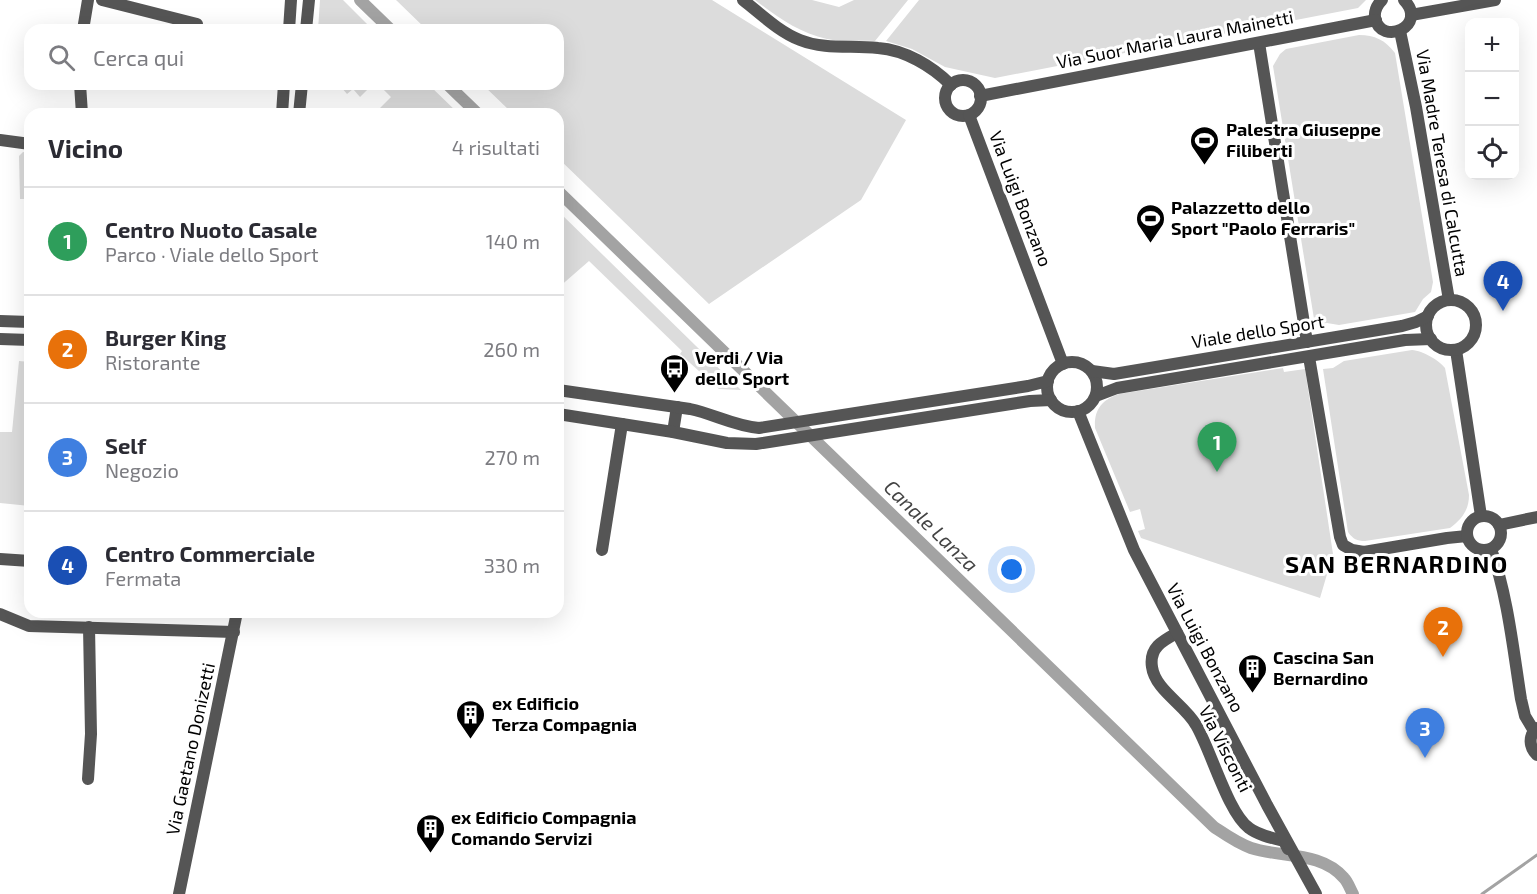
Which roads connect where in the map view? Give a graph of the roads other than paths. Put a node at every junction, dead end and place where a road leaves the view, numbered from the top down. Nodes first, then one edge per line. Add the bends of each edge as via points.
1 (88, 0) edge
2 (102, 0) edge
3 (291, 0) edge
4 (309, 0) edge
5 (743, 0) edge
6 (1382, 0) edge
7 (1404, 0) edge
8 (1495, 0) edge
9 (1411, 15) junction
10 (1376, 20) junction
11 (84, 24) edge
12 (197, 24) dead end
13 (289, 24) edge
14 (307, 24) edge
15 (1400, 31) junction
16 (1259, 43) junction
17 (951, 85) junction
18 (80, 90) edge
19 (284, 90) edge
20 (301, 90) edge
21 (980, 96) junction
22 (82, 108) edge
23 (282, 108) edge
24 (300, 108) edge
25 (969, 115) junction
26 (0, 140) edge
27 (24, 143) edge
28 (1449, 300) junction
29 (1428, 316) junction
30 (0, 321) edge
31 (24, 322) edge
32 (0, 339) edge
33 (24, 339) edge
34 (1431, 339) junction
35 (1307, 342) junction
36 (1456, 350) junction
37 (1309, 357) junction
38 (1063, 364) junction
39 (1092, 371) junction
40 (1048, 381) junction
41 (564, 391) edge
42 (1096, 396) junction
43 (1051, 400) junction
44 (677, 407) junction
45 (1078, 411) junction
46 (564, 415) edge
47 (622, 424) junction
48 (673, 432) junction
49 (1481, 516) junction
50 (1537, 517) edge
51 (1499, 525) junction
52 (1467, 536) junction
53 (1491, 549) junction
54 (602, 550) dead end
55 (0, 559) edge
56 (24, 561) edge
57 (0, 614) edge
58 (236, 618) edge
59 (89, 627) junction
60 (234, 632) junction
61 (1177, 633) junction
62 (1535, 729) edge
63 (1537, 756) edge
64 (88, 779) dead end
65 (178, 894) edge
66 (1310, 894) edge
67 (1316, 894) edge

1 - 11 street
2 - 12 street
3 - 13 street
4 - 14 street
5 - 17 street via 776,27 800,40 895,51 912,57
6 - 10 street via 1376,8
7 - 9 street
8 - 9 street
9 - 15 street via 1408,25
10 - 15 street via 1382,29
10 - 16 street, Via Suor Maria Laura Mainetti
15 - 28 street, Via Madre Teresa di Calcutta
16 - 21 street, Via Suor Maria Laura Mainetti
16 - 35 street
17 - 21 street via 960,81 971,83
17 - 25 street via 945,96 947,108 957,115
18 - 22 street
19 - 23 street
20 - 24 street
21 - 25 street via 978,107
25 - 38 street, Via Luigi Bonzano
26 - 27 street
28 - 29 street via 1436,305
28 - 36 street via 1467,306 1476,322 1471,339
29 - 34 street via 1426,328
29 - 35 street, Viale dello Sport via 1402,326
30 - 31 street
32 - 33 street
34 - 36 street via 1442,348
34 - 37 street, Viale dello Sport
35 - 39 street, Viale dello Sport via 1114,374
36 - 49 street
37 - 42 street, Viale dello Sport via 1117,388
37 - 52 street via 1343,545 1364,552
38 - 39 street via 1079,363
38 - 40 street
39 - 42 street
40 - 43 street
40 - 44 street via 759,428
41 - 44 street
42 - 45 street
43 - 45 street via 1063,410
43 - 48 street via 756,444
44 - 48 street
45 - 61 street, Via Luigi Bonzano via 1134,550
46 - 47 street
47 - 48 street
47 - 54 street
49 - 51 street
49 - 52 street via 1472,521
50 - 51 street
51 - 53 street via 1499,541
52 - 53 street via 1476,548
53 - 62 street via 1505,600 1525,716
55 - 56 street
57 - 59 street via 28,626
58 - 60 street, Via Gaetano Donizetti
59 - 60 street
59 - 64 street
60 - 65 street, Via Gaetano Donizetti
61 - 66 street, Via Visconti via 1159,643 1153,653 1157,682 1197,726 1239,816 1249,828 1284,841
61 - 67 street, Via Luigi Bonzano
62 - 63 street via 1530,741

